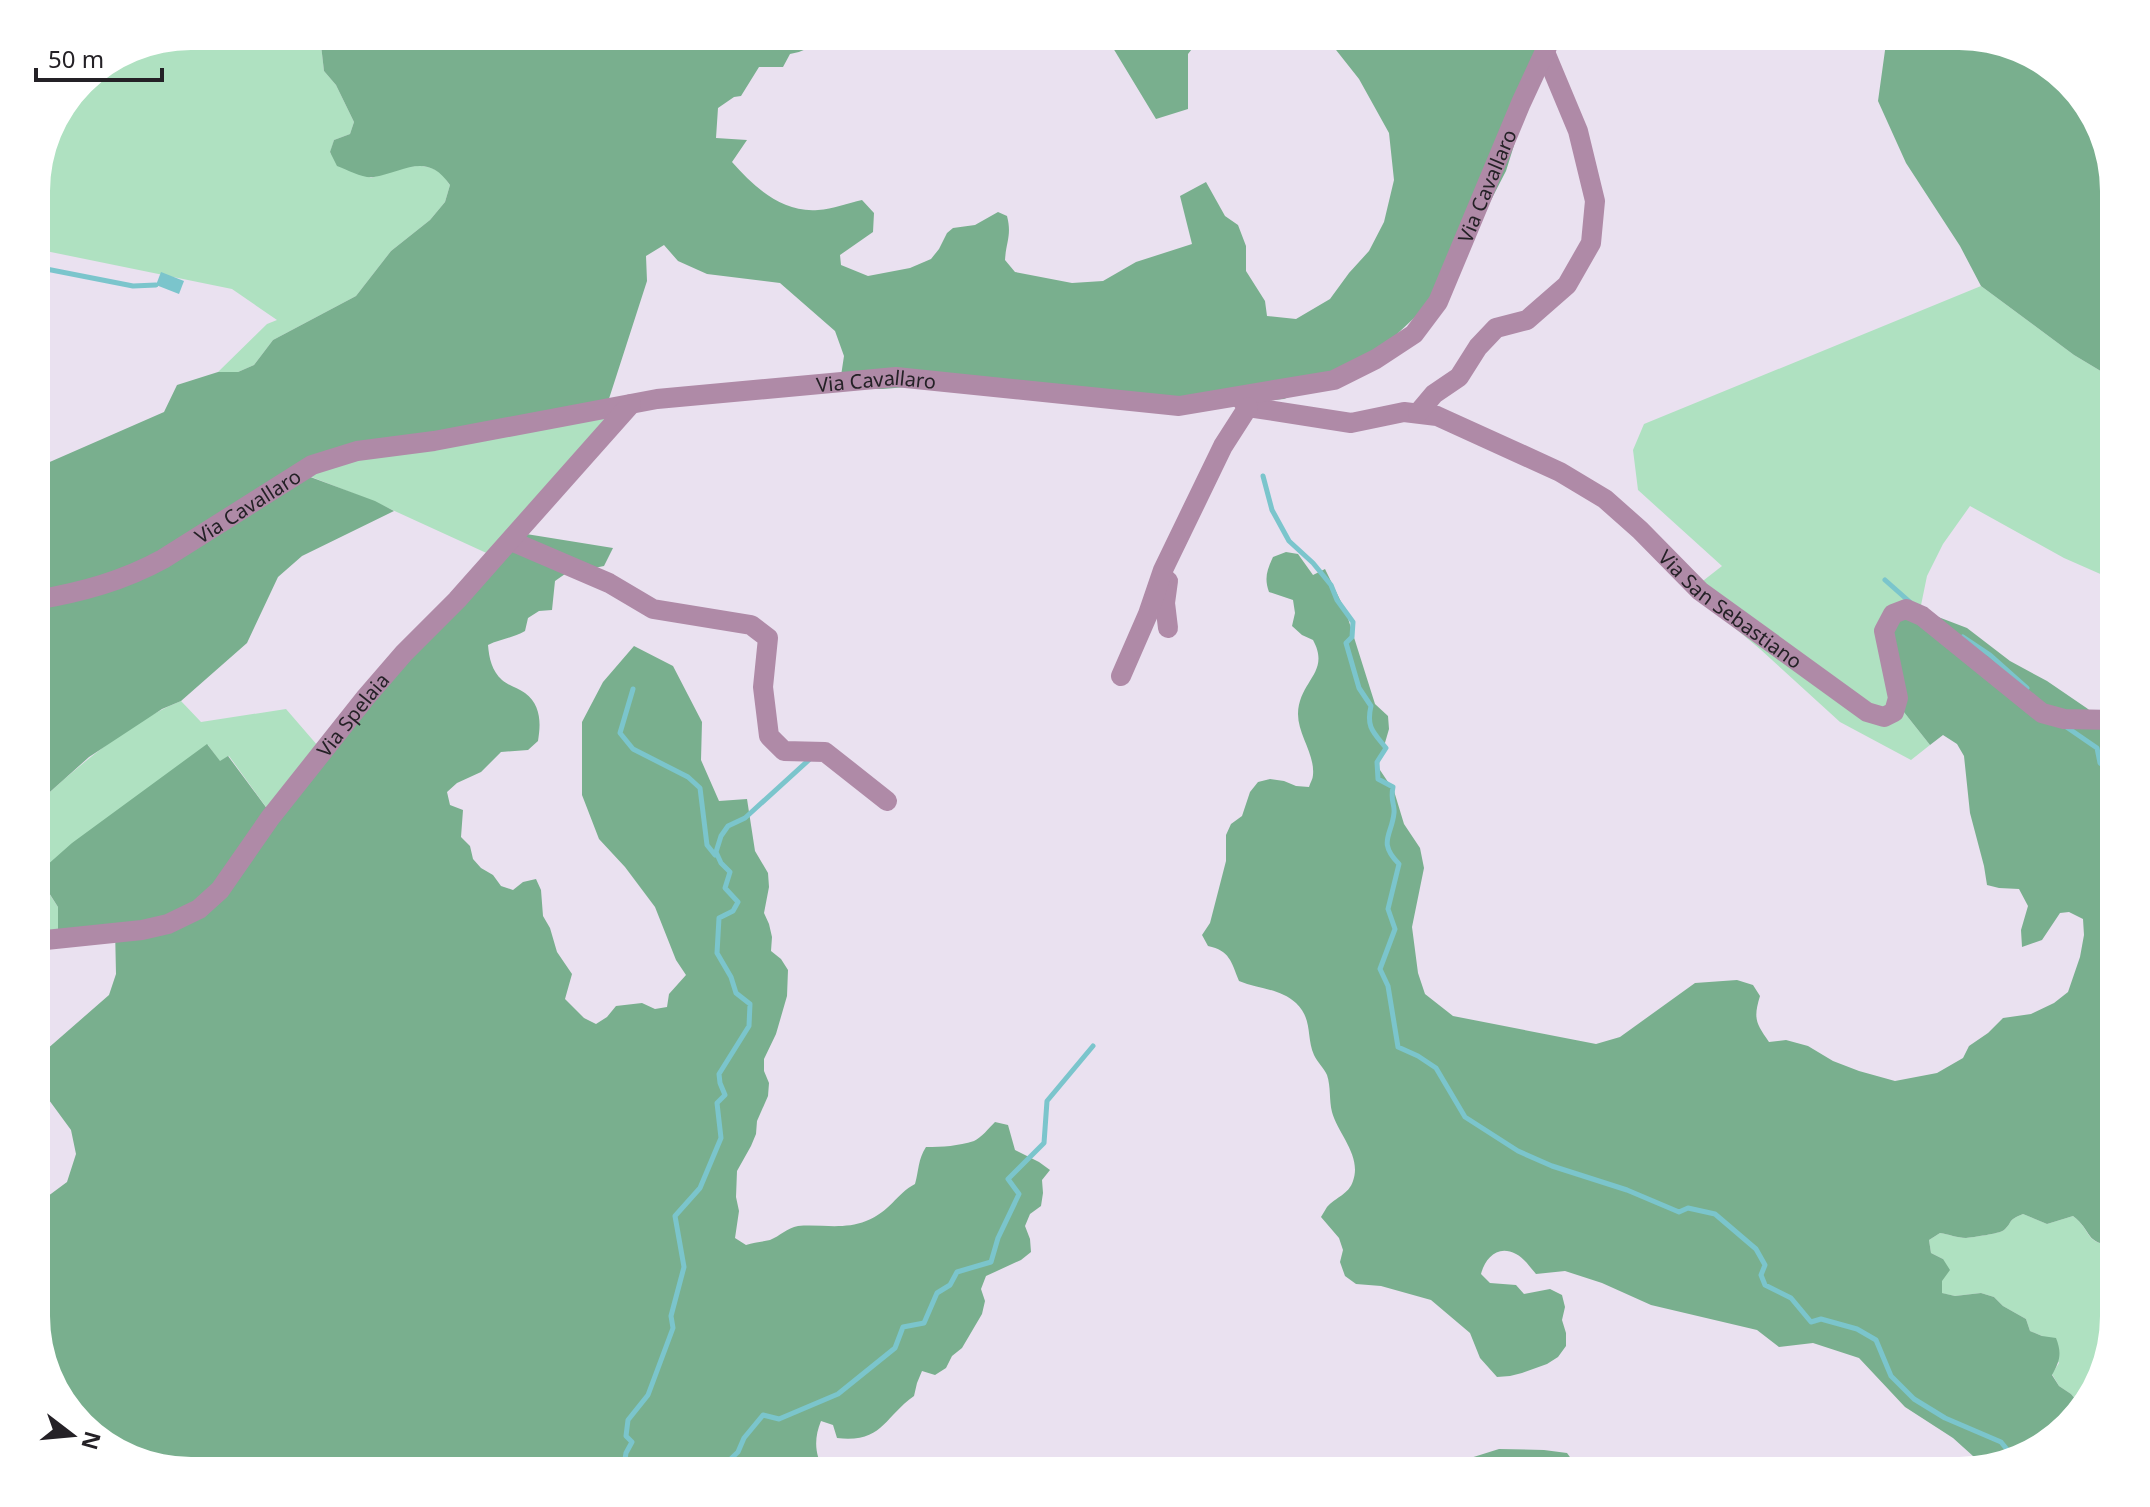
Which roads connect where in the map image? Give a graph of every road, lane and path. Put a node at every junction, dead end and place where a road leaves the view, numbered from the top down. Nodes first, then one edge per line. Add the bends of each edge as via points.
1 (1545, 50) edge
2 (1550, 50) edge
3 (1243, 402) junction
4 (631, 404) junction
5 (1418, 413) junction
6 (511, 541) junction
7 (1171, 553) junction
8 (50, 597) edge
9 (1168, 628) dead end
10 (1121, 676) dead end
11 (2100, 720) edge
12 (887, 801) dead end
13 (50, 940) edge

1 - 3 street, Via Cavallaro via 1438,302 1414,334 1334,380
2 - 5 street via 1595,201 1591,243 1567,285 1527,320 1496,328 1459,377
3 - 4 street, Via Cavallaro via 1179,406 896,377
3 - 5 street, Via San Sebastiano via 1351,423
3 - 7 street
4 - 6 street, Via Spelaia
4 - 8 street, Via Cavallaro via 335,456 312,465 139,573
5 - 11 street, Via San Sebastiano via 1437,416 1560,472 1605,499 1700,591 1867,712 1884,717 1894,712 1898,698 1884,631 1893,614 1906,609 1922,616 2042,713
6 - 12 street via 609,583 653,609 751,625 768,638 763,687 769,736 784,751 825,752
6 - 13 street, Via Spelaia via 366,697 220,890 199,909 142,930
7 - 9 street
7 - 10 street

